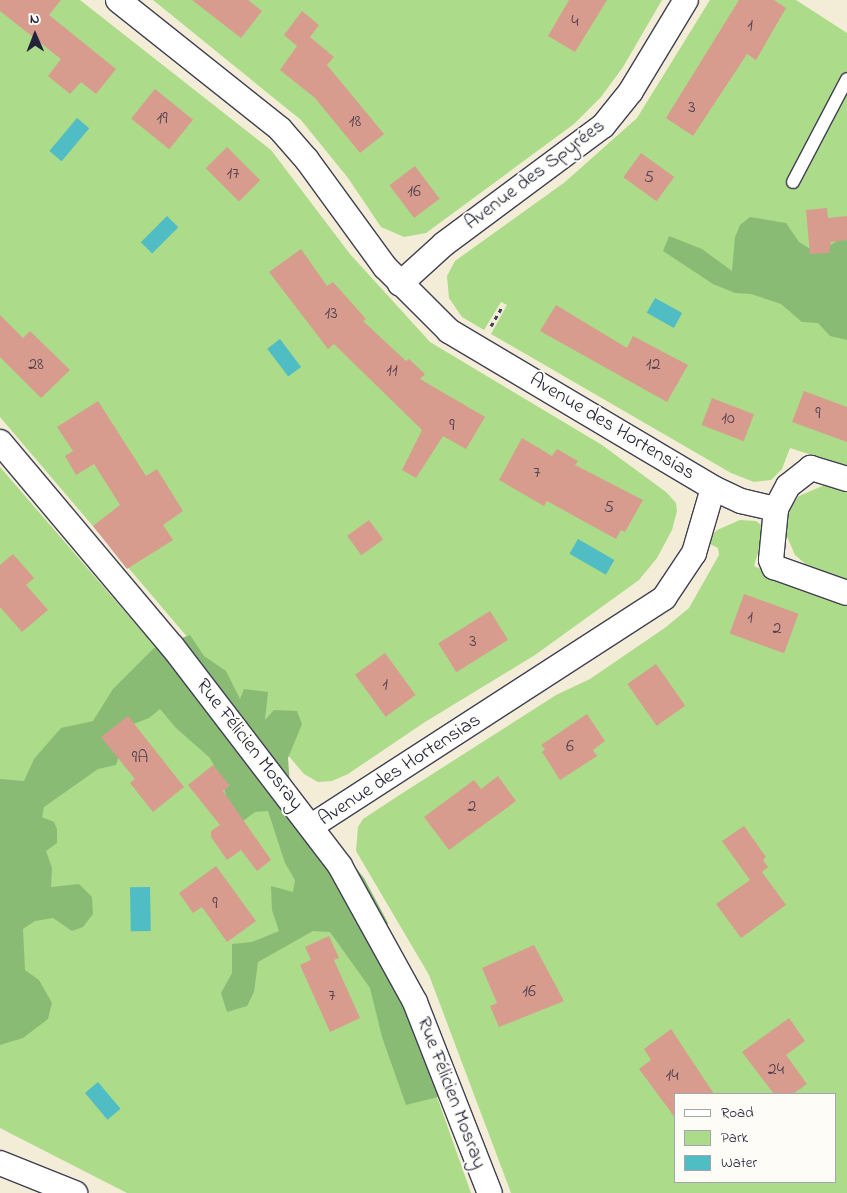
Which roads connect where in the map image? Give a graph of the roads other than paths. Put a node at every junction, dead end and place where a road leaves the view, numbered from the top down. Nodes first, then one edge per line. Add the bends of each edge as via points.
1 (118, 0) edge
2 (686, 0) edge
3 (847, 79) edge
4 (793, 182) dead end
5 (400, 284) junction
6 (0, 442) edge
7 (847, 479) edge
8 (713, 488) junction
9 (776, 510) junction
10 (847, 593) edge
11 (312, 826) junction
12 (0, 1163) edge
13 (76, 1193) edge
14 (490, 1193) edge

1 - 5 street, Avenue des Hortensias via 280,129
2 - 5 street, Avenue des Spyrées via 631,90 603,126 444,244
3 - 4 lane
5 - 8 street, Avenue des Hortensias via 449,331
6 - 11 street, Rue Félicien Mosray via 172,646
7 - 9 street via 811,468 788,486
8 - 9 street via 740,501
8 - 11 street, Avenue des Hortensias via 694,553 664,598
9 - 10 street via 771,560 774,567
11 - 14 street, Rue Félicien Mosray via 364,905 415,1002
12 - 13 street

